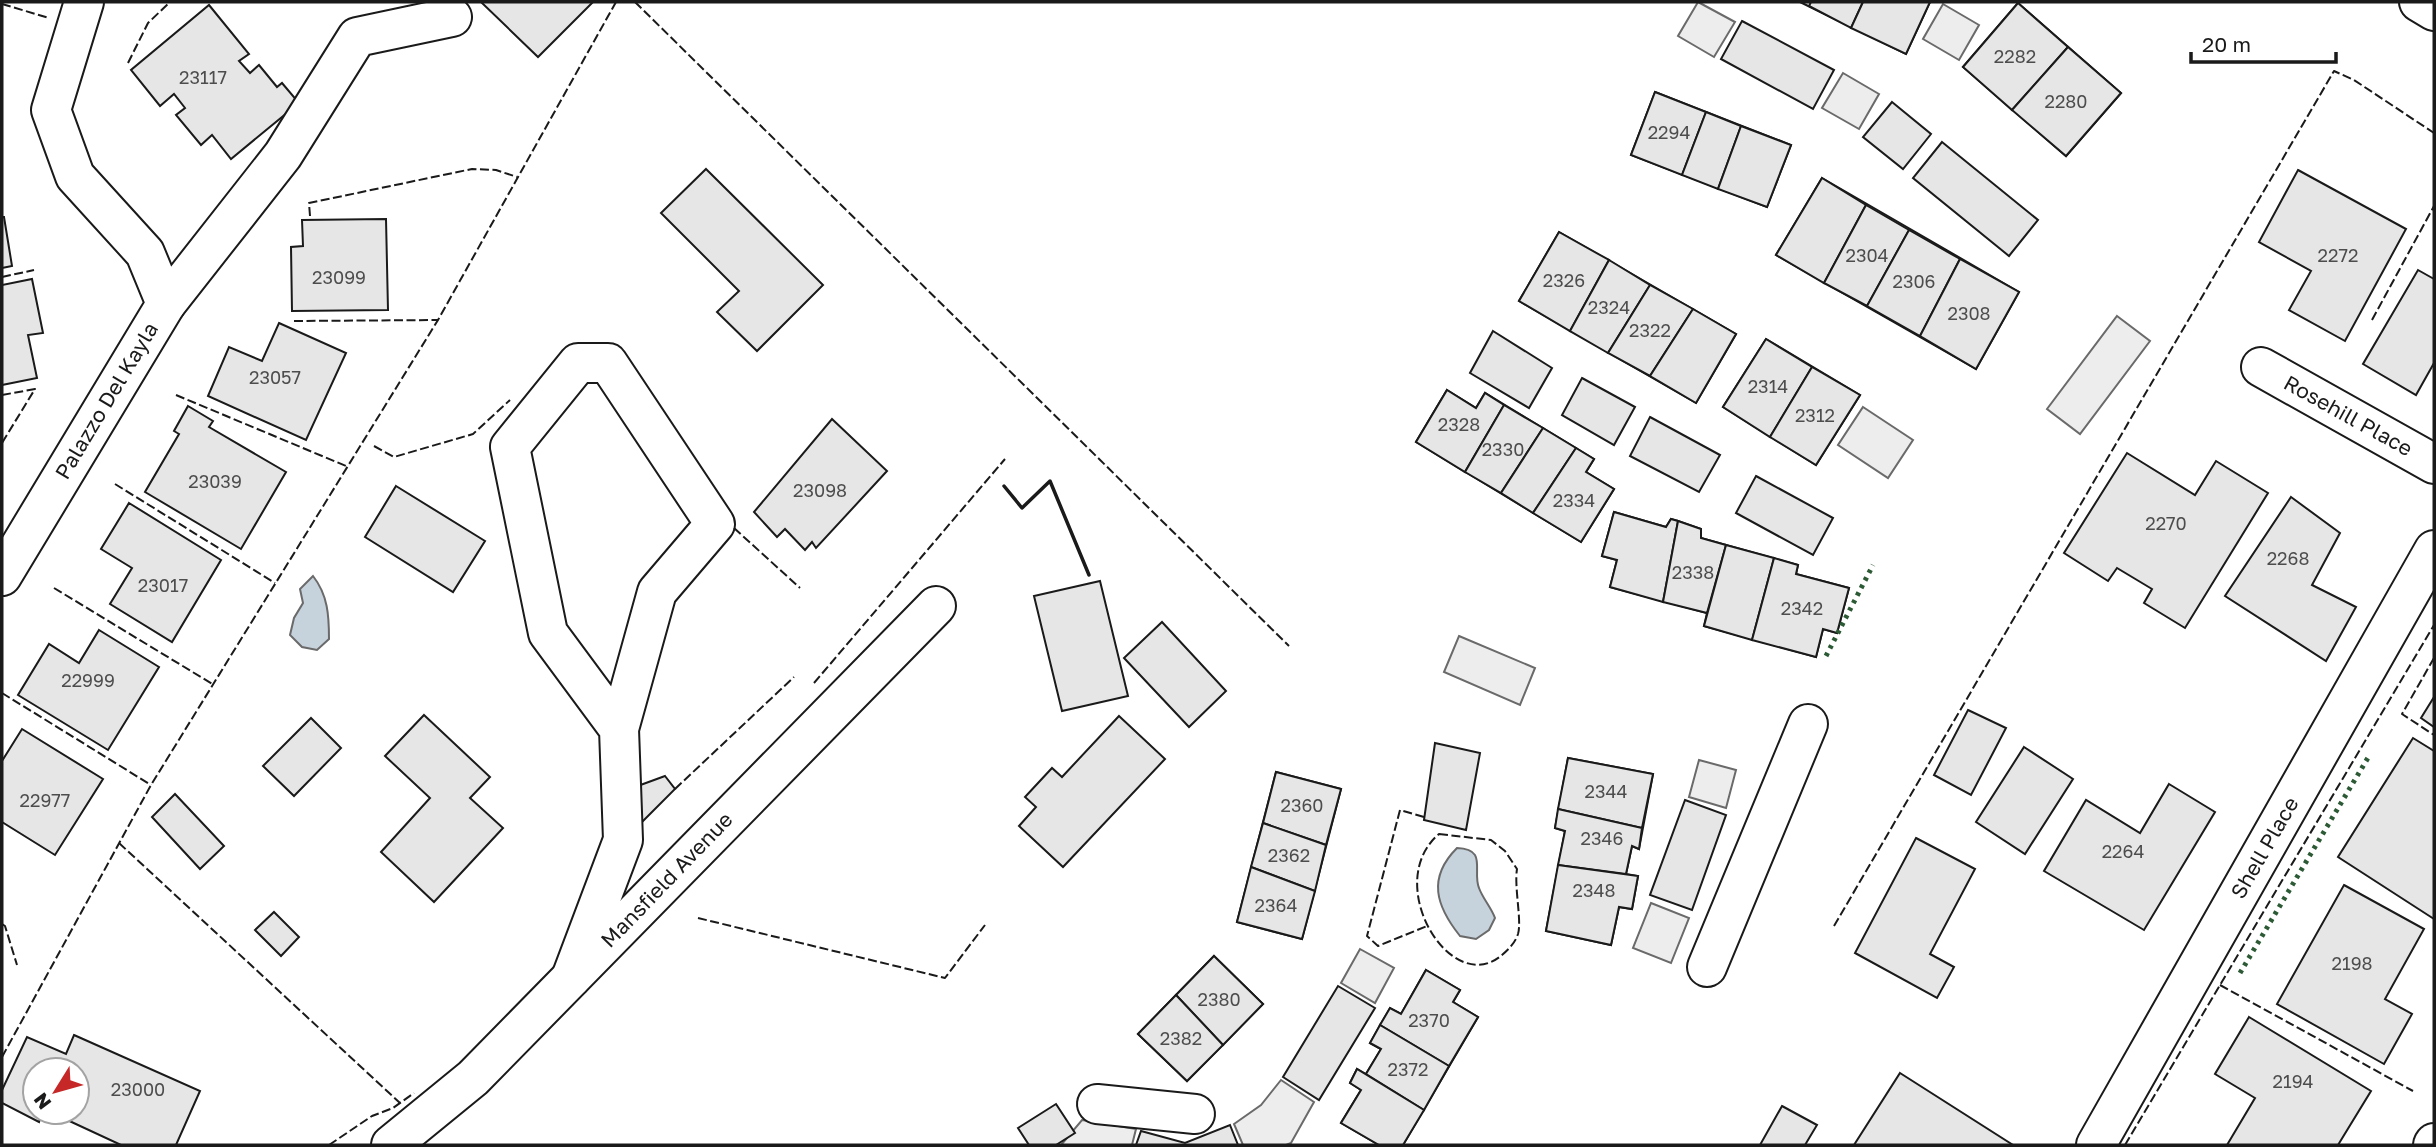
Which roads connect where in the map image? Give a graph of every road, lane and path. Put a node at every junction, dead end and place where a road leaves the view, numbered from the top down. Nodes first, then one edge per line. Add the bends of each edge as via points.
1 (84, 2) edge
2 (2419, 2) edge
3 (2434, 11) edge
4 (452, 17) dead end
5 (166, 304) junction
6 (2261, 368) dead end
7 (2434, 464) edge
8 (2434, 550) edge
9 (2, 576) edge
10 (936, 606) dead end
11 (1808, 724) dead end
12 (619, 729) junction
13 (1707, 967) dead end
14 (571, 978) junction
15 (1097, 1104) dead end
16 (1195, 1114) dead end
17 (391, 1145) edge
18 (2096, 1145) edge

1 - 5 street, Palazzo Del Kayla via 51,110 75,176 145,253
2 - 3 street
4 - 5 street via 357,37 283,155
5 - 9 street, Palazzo Del Kayla
6 - 7 street, Rosehill Place
8 - 18 street, Shell Place
10 - 14 street, Mansfield Avenue
11 - 13 street
12 - 12 street via 548,633 510,447 578,363 608,363 715,524 657,592
12 - 14 street via 623,840
14 - 17 street, Mansfield Avenue via 473,1078
15 - 16 street

